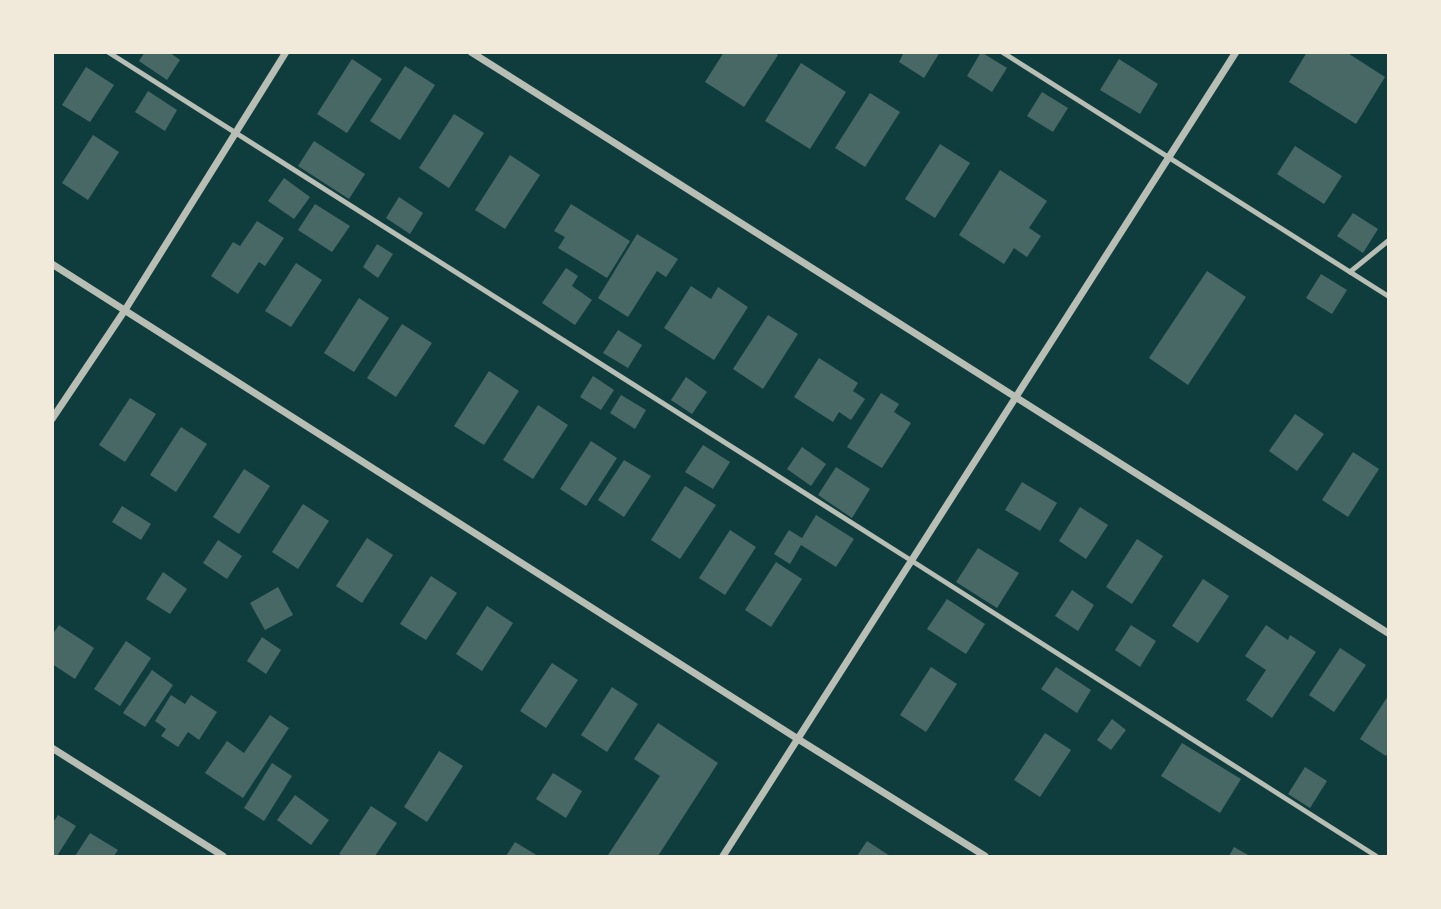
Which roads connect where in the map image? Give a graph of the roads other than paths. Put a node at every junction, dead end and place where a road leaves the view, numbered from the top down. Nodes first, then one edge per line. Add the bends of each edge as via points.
1 (108, 52) edge
2 (286, 52) edge
3 (471, 52) edge
4 (1002, 52) edge
5 (1236, 52) edge
6 (235, 133) junction
7 (1169, 158) junction
8 (1388, 242) edge
9 (52, 264) edge
10 (1350, 272) junction
11 (1388, 296) edge
12 (125, 310) junction
13 (1016, 398) junction
14 (52, 419) edge
15 (912, 561) junction
16 (1388, 633) edge
17 (798, 739) junction
18 (52, 748) edge
19 (223, 856) edge
20 (723, 856) edge
21 (985, 856) edge
22 (1376, 856) edge

1 - 6 lane
2 - 6 street
3 - 13 street
4 - 7 lane
5 - 7 street
6 - 12 street
6 - 15 lane
7 - 10 lane
7 - 13 street
8 - 10 lane
9 - 12 street
10 - 11 lane
12 - 14 street
12 - 17 street
13 - 15 street
13 - 16 street
15 - 17 street
15 - 22 lane
17 - 20 street
17 - 21 street
18 - 19 street

